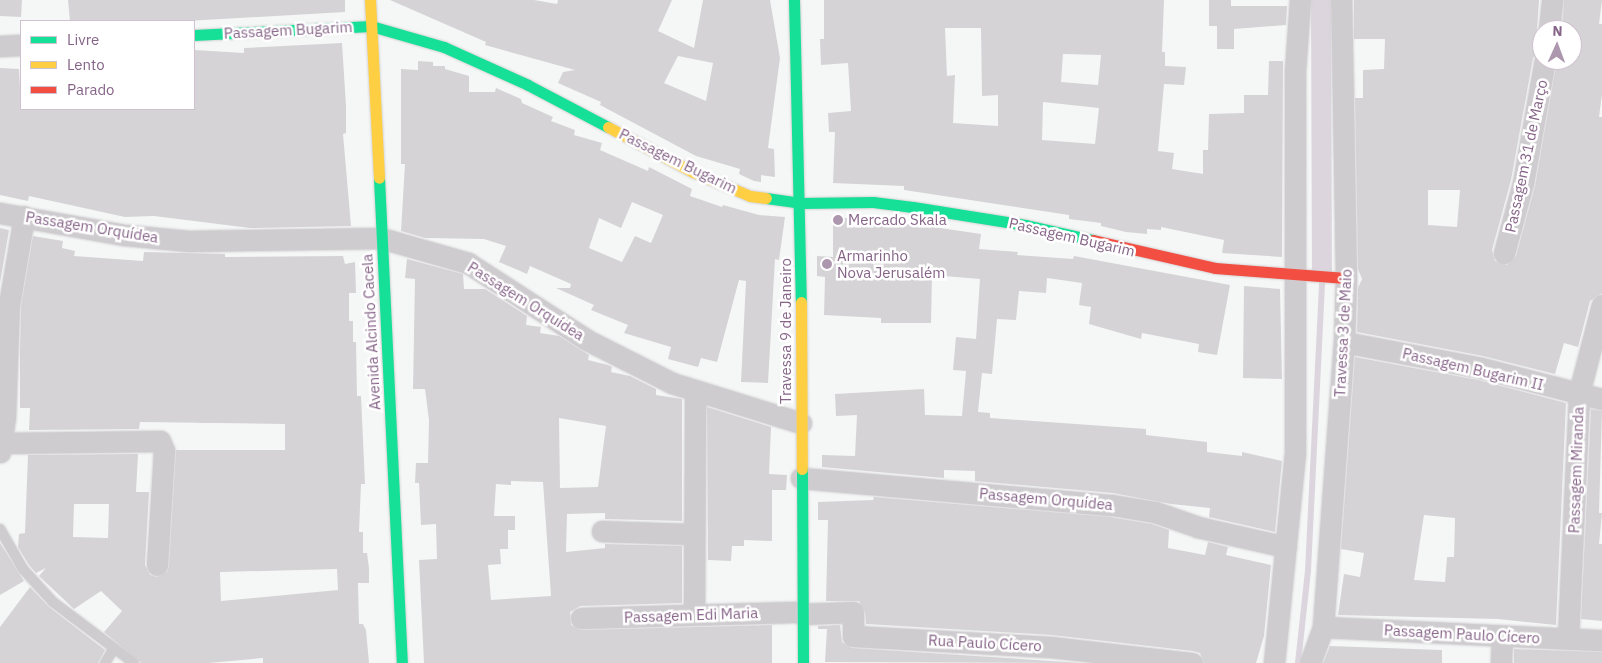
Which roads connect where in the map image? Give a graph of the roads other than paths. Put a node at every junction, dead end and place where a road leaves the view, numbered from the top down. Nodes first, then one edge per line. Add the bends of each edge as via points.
1 (370, 0) edge
2 (794, 0) edge
3 (1300, 0) edge
4 (1341, 0) edge
5 (1552, 0) edge
6 (1550, 20) edge
7 (371, 26) junction
8 (195, 35) edge
9 (20, 45) edge
10 (0, 46) edge
11 (1543, 70) edge
12 (802, 203) junction
13 (0, 214) edge
14 (24, 216) junction
15 (381, 238) junction
16 (1504, 253) dead end
17 (1304, 275) junction
18 (1343, 277) junction
19 (1602, 305) edge
20 (1344, 342) junction
21 (695, 392) junction
22 (1579, 393) junction
23 (1602, 399) edge
24 (801, 423) junction
25 (1, 447) edge
26 (801, 478) junction
27 (0, 529) edge
28 (602, 531) dead end
29 (694, 534) junction
30 (1286, 548) junction
31 (157, 565) dead end
32 (801, 613) junction
33 (694, 614) junction
34 (581, 618) dead end
35 (1323, 627) junction
36 (1502, 636) junction
37 (1568, 638) junction
38 (1602, 640) edge
39 (114, 648) junction
40 (105, 663) edge
41 (134, 663) edge
42 (402, 663) edge
43 (803, 663) edge
44 (1192, 663) edge
45 (1274, 663) edge
46 (1310, 663) edge
47 (1501, 663) edge

1 - 7 street, Avenida Alcindo Cacela
2 - 12 street, Travessa 9 de Janeiro
3 - 17 street via 1296,70
4 - 18 street, Travessa 3 de Maio
5 - 6 street
7 - 8 street, Passagem Bugarim
7 - 12 street, Passagem Bugarim via 444,47 512,77 693,172 750,196
7 - 15 street, Avenida Alcindo Cacela
9 - 10 street
11 - 16 street, Passagem 31 de Março via 1523,183
12 - 17 street, Passagem Bugarim via 873,202 958,213 1215,268
12 - 24 street, Travessa 9 de Janeiro
13 - 14 street, Passagem Orquídea
14 - 15 street, Passagem Orquídea via 125,235 189,241
14 - 25 street via 9,305
15 - 21 street, Passagem Orquídea via 468,263 587,340
15 - 42 street, Avenida Alcindo Cacela
17 - 18 street, Passagem Bugarim
17 - 30 street via 1295,452
18 - 20 street, Travessa 3 de Maio
19 - 22 street, Passagem Miranda
20 - 22 street, Passagem Bugarim II via 1481,368
20 - 35 street, Travessa 3 de Maio
21 - 24 street, Passagem Orquídea
21 - 29 street
22 - 23 street, Passagem Bugarim II
22 - 37 street, Passagem Miranda
24 - 26 street, Travessa 9 de Janeiro
25 - 31 street via 160,441 164,451
26 - 30 street, Passagem Orquídea via 1112,505 1155,512 1198,527
26 - 32 street, Travessa 9 de Janeiro
27 - 39 lane via 23,570 52,602
28 - 29 street
29 - 33 street
30 - 45 street
32 - 33 street, Passagem Edi Maria
32 - 43 street, Travessa 9 de Janeiro
32 - 44 street, Rua Paulo Cícero via 853,612 853,636 1051,647
33 - 34 street, Passagem Edi Maria
35 - 36 street, Passagem Paulo Cícero
35 - 46 street, Travessa 3 de Maio
36 - 37 street, Passagem Paulo Cícero
36 - 47 street
37 - 38 street, Passagem Paulo Cícero
39 - 40 lane
39 - 41 lane

